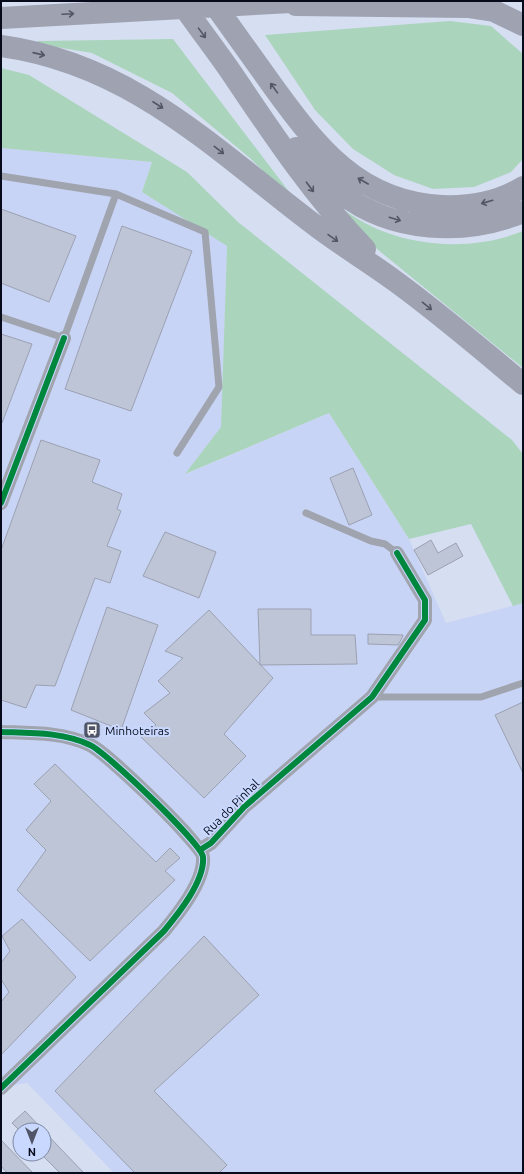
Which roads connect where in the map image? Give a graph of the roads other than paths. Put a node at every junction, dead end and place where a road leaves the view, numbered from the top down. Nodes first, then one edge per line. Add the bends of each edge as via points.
1 (180, 1) edge
2 (212, 1) edge
3 (310, 1) edge
4 (256, 4) junction
5 (1, 18) edge
6 (523, 25) edge
7 (1, 46) edge
8 (232, 74) junction
9 (1, 176) edge
10 (523, 187) edge
11 (116, 194) junction
12 (523, 212) edge
13 (396, 282) junction
14 (1, 317) edge
15 (64, 338) junction
16 (523, 384) edge
17 (177, 453) dead end
18 (2, 498) edge
19 (306, 513) dead end
20 (397, 553) joint
21 (523, 683) edge
22 (372, 697) junction
23 (1, 732) edge
24 (200, 850) junction
25 (1, 1088) edge

1 -> 8 highway
10 -> 2 highway via 504,197 481,204 453,206 425,205 375,189 326,153 304,128
3 - 4 highway
5 -> 4 highway
4 - 6 highway via 468,7 494,11
7 -> 13 highway via 76,64 132,89 188,126 313,224
8 -> 12 highway via 310,164 341,193 363,206 388,217 442,228 480,225
8 -> 13 highway via 288,158 318,197
9 - 11 lane
11 - 15 lane
11 - 17 lane via 205,232 219,388
13 -> 16 highway
14 - 15 lane
15 - 18 street
19 - 20 lane via 371,541 386,544
20 - 22 street, Rua do Pinhal via 425,600 425,620
21 - 22 lane via 481,697
22 - 24 street, Rua do Pinhal via 244,807 212,843
23 - 24 street via 50,734 91,745 106,755
24 - 25 street, Rua do Pinhal via 203,856 200,874 179,913 164,931

